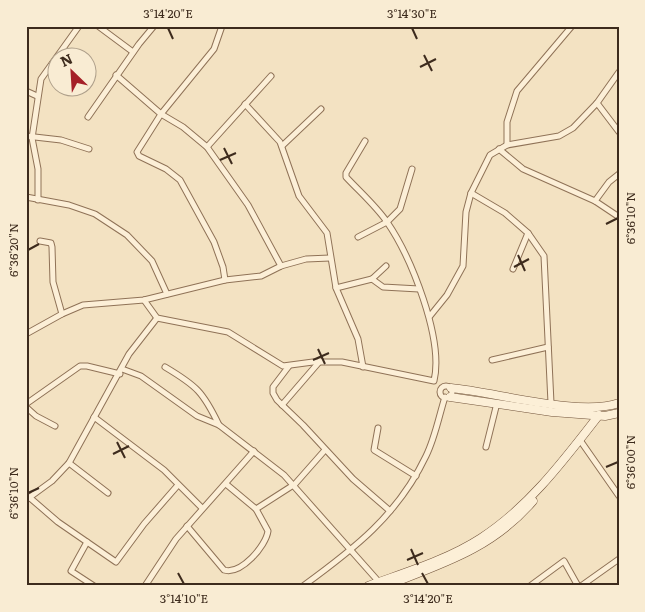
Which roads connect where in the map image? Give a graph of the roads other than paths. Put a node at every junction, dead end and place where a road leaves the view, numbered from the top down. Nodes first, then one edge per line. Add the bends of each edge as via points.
1 (79, 26) edge
2 (98, 26) edge
3 (154, 26) edge
4 (222, 26) edge
5 (572, 26) edge
6 (132, 52) junction
7 (619, 72) edge
8 (116, 75) junction
9 (271, 76) dead end
10 (26, 91) edge
11 (38, 96) junction
12 (596, 103) junction
13 (245, 104) junction
14 (321, 109) dead end
15 (161, 114) junction
16 (88, 117) dead end
17 (619, 132) edge
18 (29, 137) edge
19 (365, 141) dead end
20 (507, 145) junction
21 (282, 146) junction
22 (207, 147) junction
23 (89, 148) dead end
24 (499, 149) junction
25 (412, 169) dead end
26 (619, 174) edge
27 (471, 194) junction
28 (26, 197) edge
29 (38, 200) junction
30 (595, 201) junction
31 (619, 216) edge
32 (387, 222) junction
33 (528, 233) junction
34 (358, 237) dead end
35 (40, 241) dead end
36 (330, 258) junction
37 (281, 266) junction
38 (386, 266) dead end
39 (513, 269) dead end
40 (225, 280) junction
41 (372, 280) junction
42 (336, 288) junction
43 (419, 289) junction
44 (167, 294) junction
45 (144, 300) junction
46 (62, 314) junction
47 (430, 316) junction
48 (157, 318) junction
49 (26, 334) edge
50 (548, 347) junction
51 (492, 360) dead end
52 (320, 361) junction
53 (289, 366) junction
54 (165, 367) dead end
55 (363, 367) junction
56 (121, 371) junction
57 (434, 381) junction
58 (442, 388) junction
59 (452, 388) junction
60 (447, 397) junction
61 (497, 403) junction
62 (551, 403) junction
63 (619, 403) edge
64 (26, 405) edge
65 (282, 405) junction
66 (619, 413) edge
67 (94, 416) junction
68 (602, 416) junction
69 (219, 425) junction
70 (55, 426) dead end
71 (378, 428) dead end
72 (582, 442) junction
73 (486, 447) dead end
74 (325, 450) junction
75 (254, 451) junction
76 (69, 463) junction
77 (416, 476) junction
78 (226, 484) junction
79 (295, 484) junction
80 (178, 485) junction
81 (108, 493) dead end
82 (619, 496) edge
83 (28, 499) edge
84 (202, 508) junction
85 (256, 509) junction
86 (390, 511) junction
87 (187, 526) junction
88 (87, 542) junction
89 (352, 550) junction
90 (619, 559) edge
91 (382, 584) edge
92 (94, 586) edge
93 (145, 586) edge
94 (303, 586) edge
95 (368, 586) edge
96 (530, 586) edge
97 (579, 586) edge

1 - 11 street via 41,78
2 - 6 street
3 - 6 street
4 - 15 street via 214,49
5 - 20 street via 518,91 507,122
6 - 8 street
7 - 12 street
8 - 15 street
8 - 16 street
9 - 13 street
10 - 11 street
11 - 18 street
12 - 17 street
12 - 20 street via 573,128 558,136
13 - 21 street
13 - 22 street
14 - 21 street
15 - 22 street
15 - 40 street via 137,152 138,156 166,169 180,180 214,242
18 - 23 street via 62,140
18 - 29 street via 38,169
19 - 32 street via 346,177
20 - 24 street
21 - 36 street via 299,196 327,232
22 - 37 street via 248,205
24 - 27 street via 490,155
24 - 30 street via 522,169
25 - 32 street via 400,209
26 - 30 street
27 - 33 street via 505,213
27 - 47 street via 466,212 463,266 447,295
28 - 29 street
29 - 44 street via 95,214 127,235 152,261
30 - 31 street
32 - 34 street
32 - 43 street via 406,255
33 - 39 street
33 - 50 street via 544,260
35 - 46 street via 51,243 53,282
36 - 37 street via 306,259
36 - 42 street
37 - 40 street via 261,276
38 - 41 street
40 - 44 street
41 - 42 street
41 - 43 street via 384,287
42 - 55 street via 358,339
43 - 47 street
44 - 45 street
45 - 46 street via 90,304
45 - 48 street
46 - 49 street
47 - 57 street
48 - 53 street via 228,332 278,365
48 - 56 street via 129,354
50 - 51 street
50 - 62 street
52 - 53 street
52 - 55 street
52 - 65 street
53 - 65 street via 273,390
54 - 69 street via 204,396
55 - 57 street
56 - 64 street via 80,366
56 - 67 street
56 - 69 street via 141,376 197,416
57 - 58 street
58 - 59 street
58 - 60 street via 440,393
59 - 60 street
59 - 62 street
60 - 61 street
60 - 77 street
61 - 68 street
61 - 73 street
62 - 63 street via 605,408
64 - 70 street via 36,416
65 - 74 street
66 - 68 street
67 - 76 street
67 - 80 street via 164,470
68 - 72 street
68 - 91 street via 540,488 496,527 462,547
69 - 75 street
71 - 77 street via 374,450
72 - 82 street
72 - 91 street via 520,516 493,538 466,554
74 - 79 street
74 - 86 street
75 - 78 street
75 - 79 street
76 - 81 street
76 - 83 street
77 - 86 street
78 - 84 street
78 - 85 street
79 - 85 street
79 - 89 street
80 - 84 street
80 - 88 street via 116,562
83 - 88 street
84 - 87 street
85 - 87 street via 267,535 252,559 231,570 224,570
86 - 89 street
87 - 93 street
88 - 92 street via 71,570
89 - 91 street
89 - 94 street
90 - 97 street
91 - 95 street
96 - 97 street via 564,561

